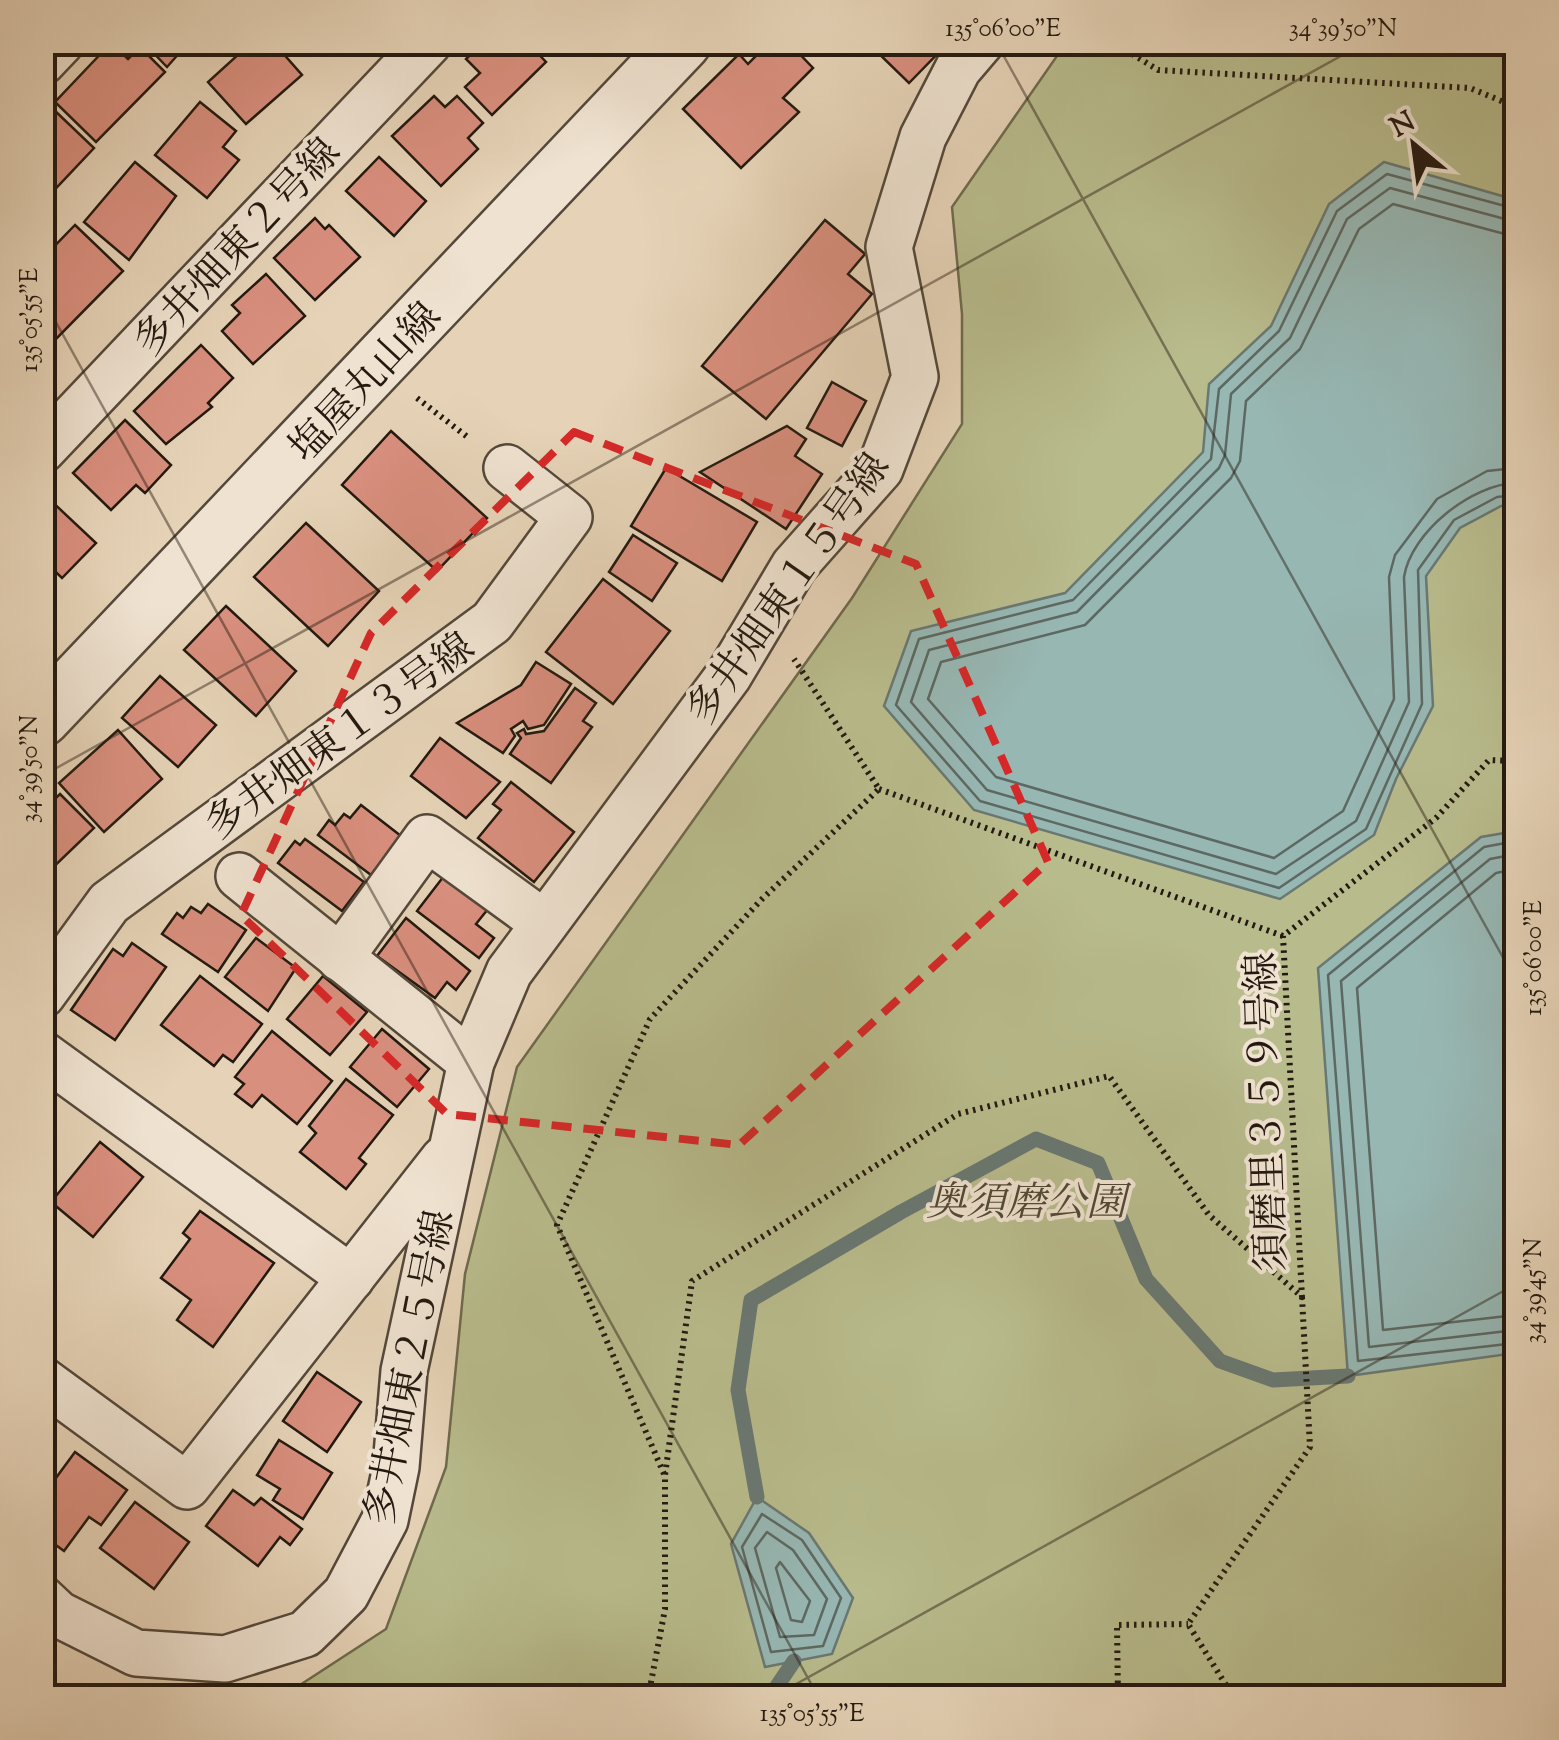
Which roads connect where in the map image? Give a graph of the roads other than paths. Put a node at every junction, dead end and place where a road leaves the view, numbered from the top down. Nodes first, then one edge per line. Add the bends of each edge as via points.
1 (61, 42) edge
2 (429, 42) edge
3 (683, 42) edge
4 (981, 42) edge
5 (42, 62) edge
6 (42, 450) edge
7 (507, 468) road end
8 (42, 718) edge
9 (239, 876) dead end
10 (544, 923) junction
11 (340, 958) junction
12 (42, 996) edge
13 (42, 1054) edge
14 (471, 1062) junction
15 (448, 1154) junction
16 (351, 1278) junction
17 (42, 1380) edge
18 (42, 1599) edge

1 - 5 street
2 - 6 street, 多井畑東２号線
3 - 8 street, 塩屋丸山線
4 - 10 street, 多井畑東１５号線 via 958,69 923,137 889,247 915,377 880,469 794,566 730,675
7 - 12 street, 多井畑東１３号線 via 568,517 492,622 109,903
9 - 11 street
10 - 11 street via 428,838
10 - 14 street, 多井畑東１５号線 via 508,972
11 - 14 street
13 - 16 street
14 - 15 street, 多井畑東１５号線
15 - 16 street
15 - 18 street, 多井畑東２５号線 via 404,1371 385,1520 346,1594 305,1634 225,1658 136,1653 58,1614
16 - 17 street via 187,1486

